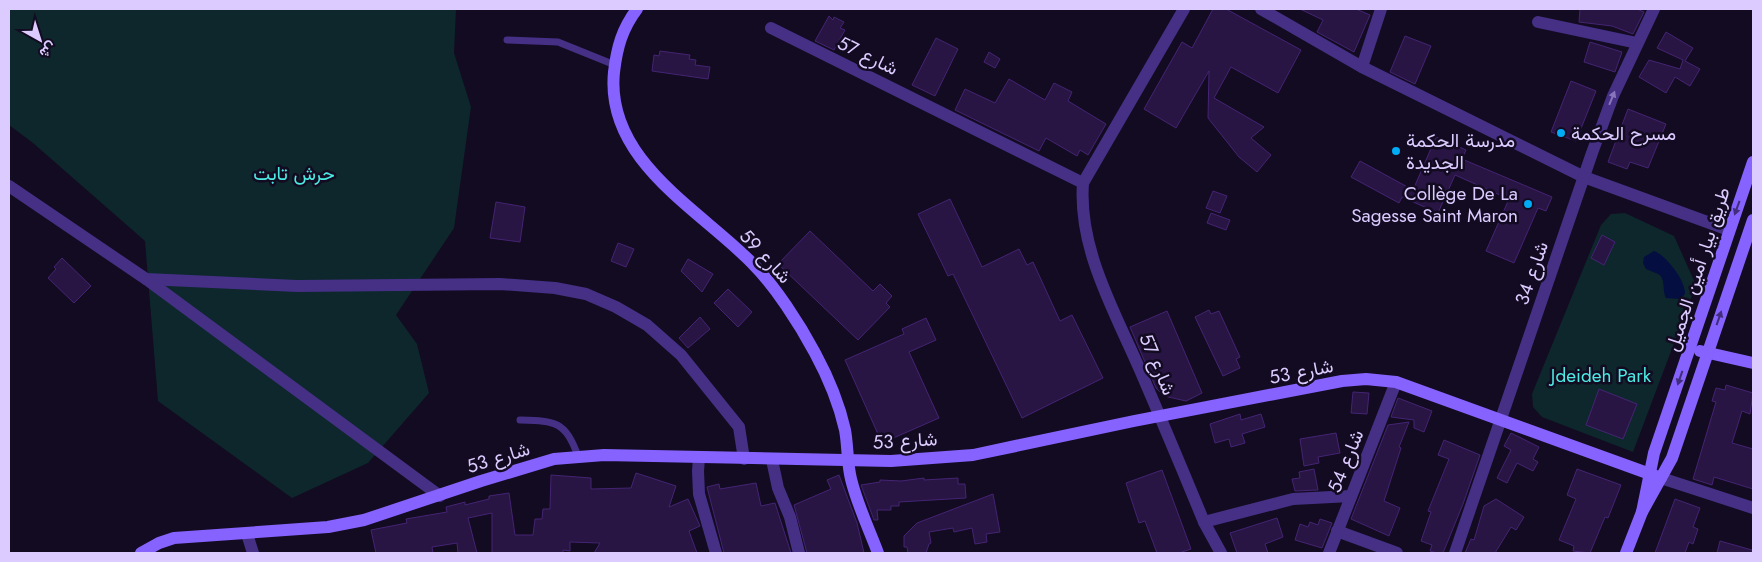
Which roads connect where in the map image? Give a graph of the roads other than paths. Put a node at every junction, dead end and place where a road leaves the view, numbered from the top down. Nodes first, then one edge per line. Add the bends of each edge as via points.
1 (637, 9) edge
2 (1184, 9) edge
3 (1261, 9) edge
4 (1381, 9) edge
5 (1654, 9) edge
6 (1538, 22) dead end
7 (771, 28) dead end
8 (507, 40) dead end
9 (1637, 43) junction
10 (615, 65) junction
11 (1362, 67) junction
12 (1753, 162) edge
13 (1584, 177) junction
14 (1084, 183) junction
15 (9, 186) edge
16 (1753, 220) edge
17 (1728, 230) junction
18 (146, 279) junction
19 (1690, 348) junction
20 (1707, 352) junction
21 (1753, 363) edge
22 (1396, 382) junction
23 (1160, 417) junction
24 (520, 420) dead end
25 (1501, 420) junction
26 (578, 456) junction
27 (700, 458) junction
28 (744, 459) junction
29 (772, 460) junction
30 (849, 461) junction
31 (1648, 474) junction
32 (1661, 478) junction
33 (440, 496) junction
34 (1351, 496) junction
35 (1753, 508) edge
36 (1642, 512) junction
37 (1204, 522) junction
38 (1337, 531) junction
39 (246, 534) junction
40 (141, 553) edge
41 (254, 553) edge
42 (716, 553) edge
43 (799, 553) edge
44 (878, 553) edge
45 (1221, 553) edge
46 (1329, 553) edge
47 (1397, 553) edge
48 (1455, 553) edge
49 (1626, 553) edge

1 - 10 street, شارع 59 via 624,28 617,46
2 - 14 street, شارع 57
3 - 11 street
4 - 11 street
5 - 9 street, شارع 34
6 - 9 street
7 - 14 street, شارع 57
8 - 10 lane via 558,42
13 -> 9 street, شارع 34 via 1613,96
10 - 30 street, شارع 59 via 613,83 617,112 648,168 752,263 772,287 814,351 838,407
11 - 13 street
12 -> 17 street, طريق بيار أمين الجميل
13 - 17 street
13 - 25 street, شارع 34
14 - 23 street, شارع 57 via 1084,220 1096,268
15 - 18 street
20 -> 16 street, طريق بيار أمين الجميل
17 - 19 street, طريق بيار أمين الجميل
18 - 28 street via 288,286 500,284 586,294 616,306 647,325 681,355 739,427
18 - 33 street
19 - 20 street
19 -> 31 street, طريق بيار أمين الجميل
20 - 21 street
20 - 32 street, طريق بيار أمين الجميل via 1672,458
22 - 23 street, شارع 53 via 1342,381
22 - 25 street, شارع 53
22 - 34 street, شارع 54
23 - 30 street, شارع 53 via 973,455 891,462
23 - 37 street, شارع 57
24 - 26 lane via 560,426 569,434
25 - 31 street, شارع 53
25 - 48 street, شارع 34
26 - 27 street, شارع 53
26 - 33 street, شارع 53 via 554,459
27 - 28 street, شارع 53
27 - 42 street via 699,494
28 - 29 street, شارع 53
29 - 30 street, شارع 53
29 - 43 street
30 - 44 street, شارع 59 via 857,498
31 - 32 street, شارع 53
31 - 36 street, طريق بيار أمين الجميل
32 - 35 street
32 - 36 street, طريق بيار أمين الجميل
33 - 39 street, شارع 53 via 364,520 328,527
34 - 37 street via 1293,499
34 - 38 street, شارع 54
36 - 49 street
37 - 45 street, شارع 57
38 - 46 street, شارع 54
38 - 47 street
39 - 40 street, شارع 53 via 174,538
39 - 41 street

